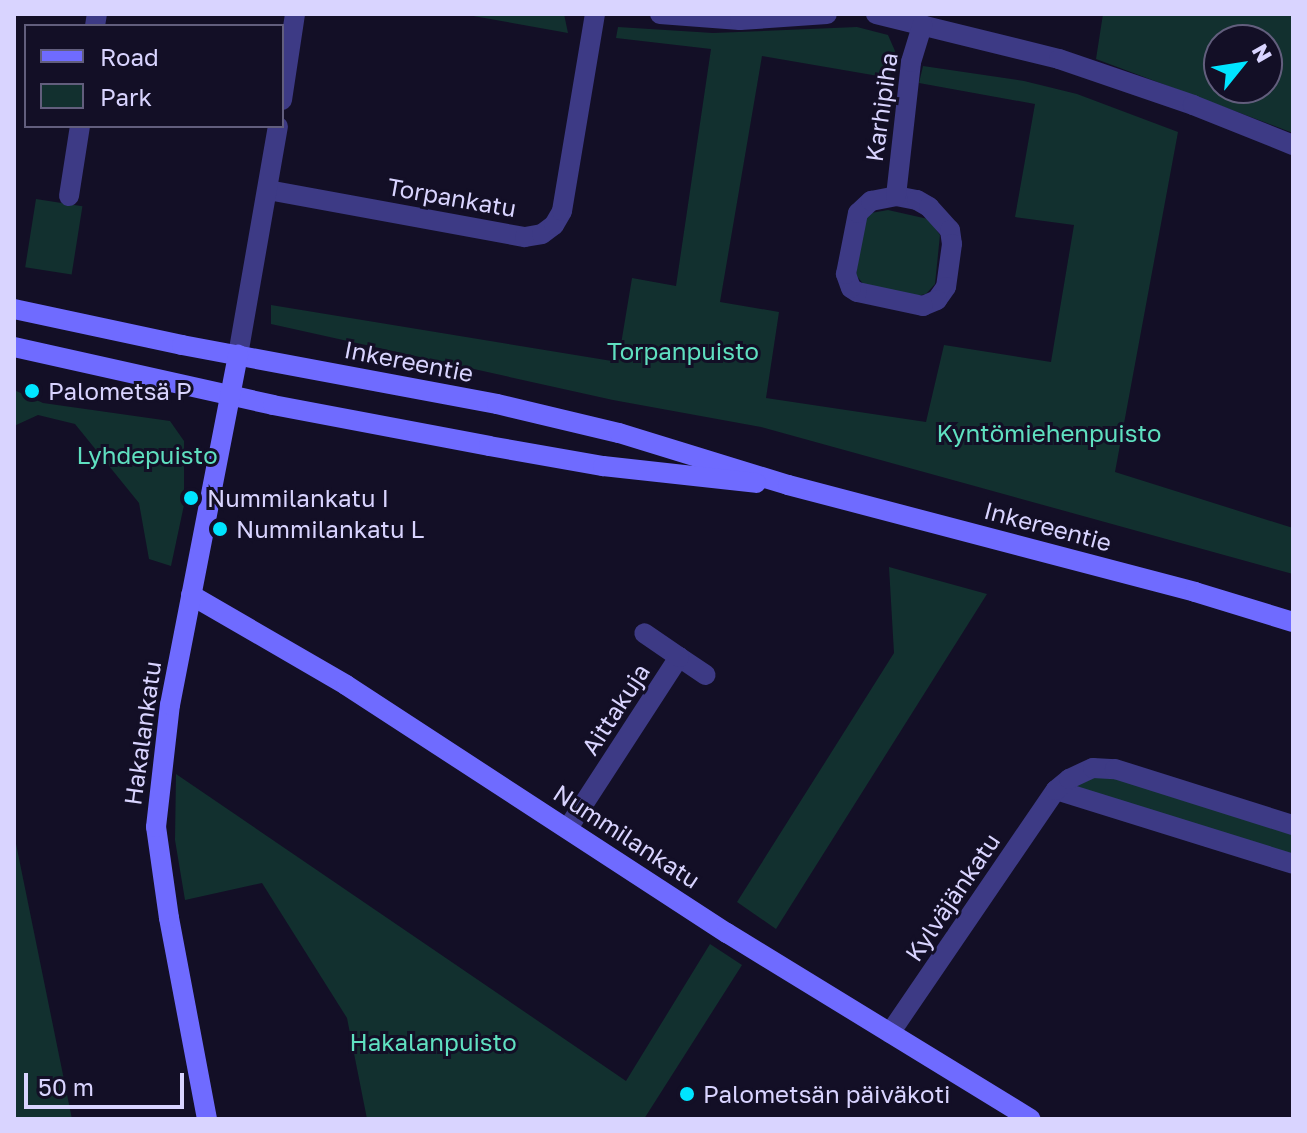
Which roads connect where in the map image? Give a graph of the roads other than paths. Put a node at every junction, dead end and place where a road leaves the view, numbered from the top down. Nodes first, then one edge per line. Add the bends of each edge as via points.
1 (295, 14) edge
2 (595, 14) edge
3 (660, 14) edge
4 (827, 14) edge
5 (876, 14) edge
6 (922, 25) junction
7 (284, 87) edge
8 (80, 128) edge
9 (278, 128) edge
10 (1293, 145) edge
11 (268, 190) junction
12 (69, 196) dead end
13 (896, 196) junction
14 (14, 309) edge
15 (14, 347) edge
16 (238, 355) junction
17 (229, 395) junction
18 (788, 485) junction
19 (191, 595) junction
20 (1293, 622) edge
21 (644, 633) dead end
22 (679, 657) junction
23 (706, 675) dead end
24 (1056, 790) junction
25 (1293, 825) edge
26 (568, 828) junction
27 (1293, 864) edge
28 (890, 1033) junction
29 (1032, 1118) edge
30 (207, 1119) edge

1 - 7 street
2 - 11 street, Torpankatu via 562,211 542,234 525,237
3 - 4 street via 740,20
5 - 6 street
6 - 10 street via 1059,59
6 - 13 street, Karhipiha via 911,62
8 - 12 street
9 - 11 street
11 - 16 street
13 - 13 street, Karhipiha via 871,201 858,213 847,282 857,292 923,306 937,300 946,287 950,230 929,207
14 - 16 street, Inkereentie
15 - 17 street, Inkereentie
16 - 17 street, Hakalankatu
16 - 18 street, Inkereentie via 542,415 684,451
17 - 18 street, Inkereentie via 603,466
17 - 19 street, Hakalankatu
18 - 20 street, Inkereentie
19 - 26 street, Nummilankatu via 346,685
19 - 30 street, Hakalankatu via 167,721 156,827
21 - 22 street, Aittakuja
22 - 23 street, Aittakuja
22 - 26 street, Aittakuja
24 - 25 street, Kylväjänkatu via 1093,768 1115,769
24 - 27 street
24 - 28 street, Kylväjänkatu
26 - 28 street, Nummilankatu
28 - 29 street, Nummilankatu

